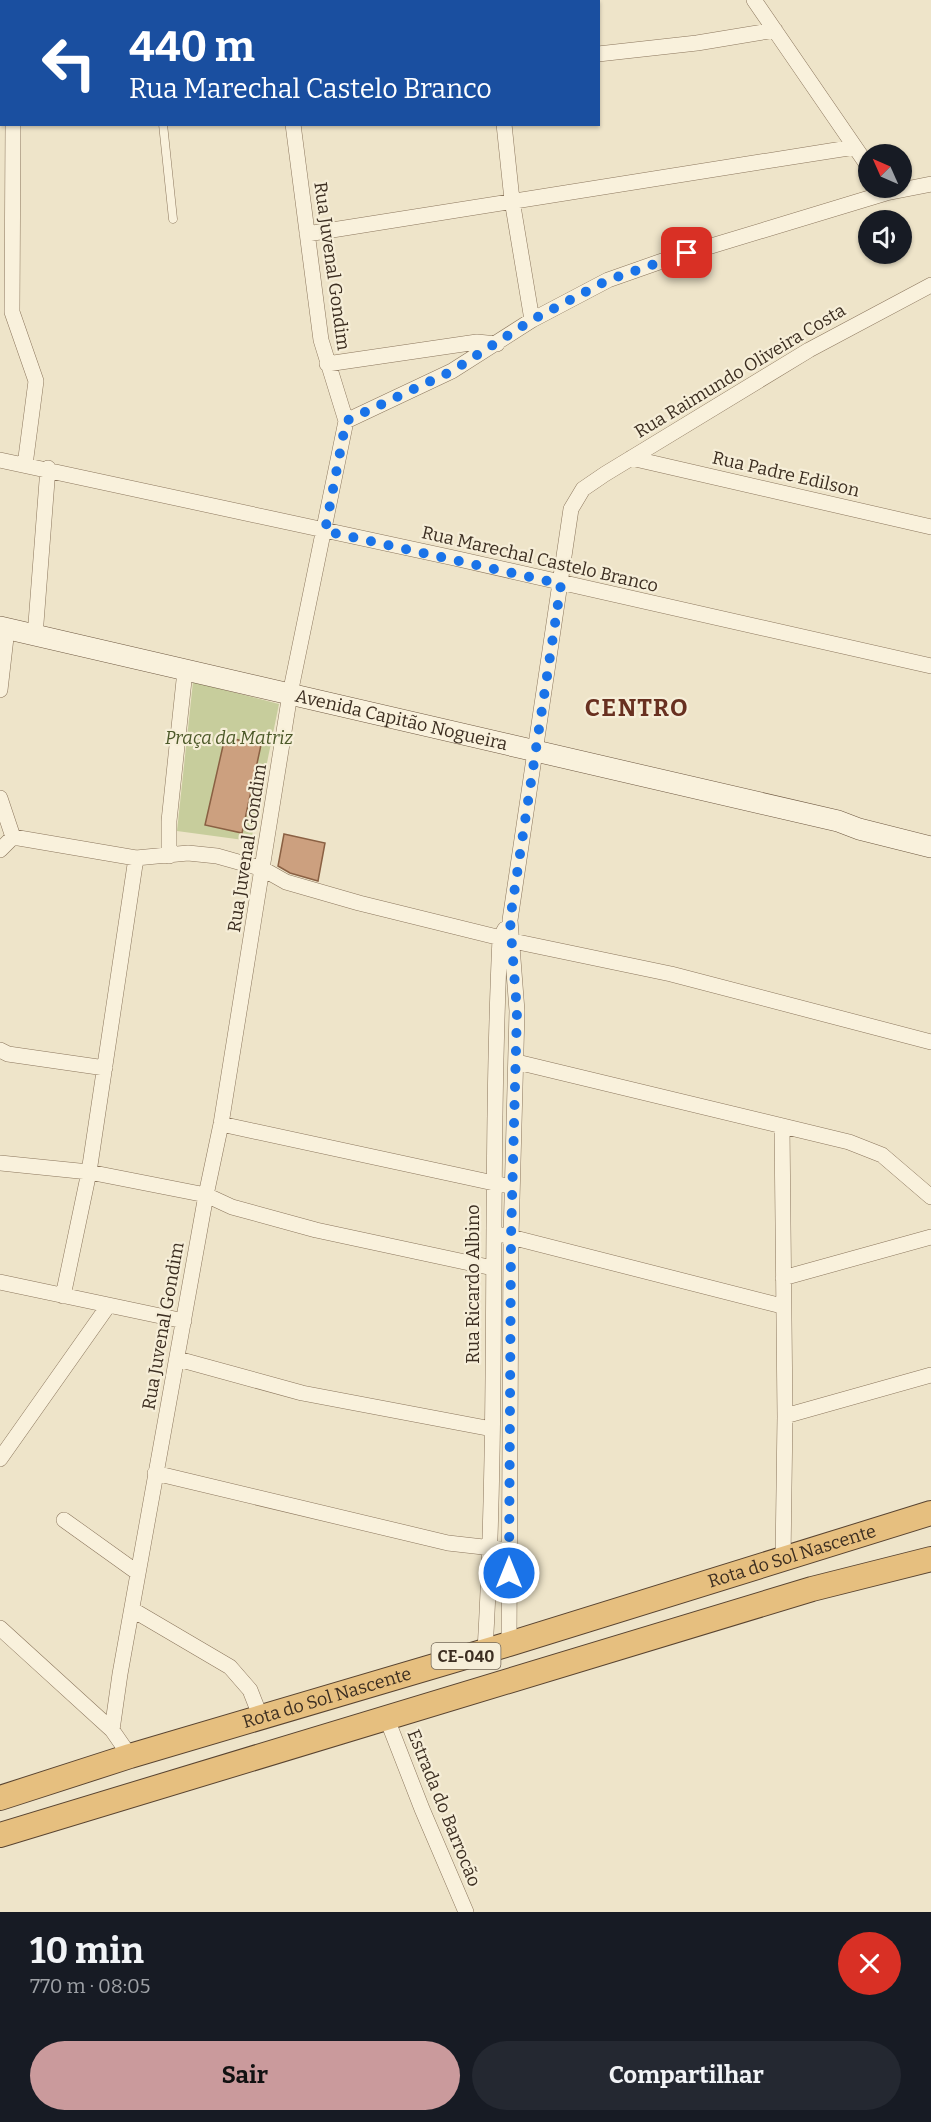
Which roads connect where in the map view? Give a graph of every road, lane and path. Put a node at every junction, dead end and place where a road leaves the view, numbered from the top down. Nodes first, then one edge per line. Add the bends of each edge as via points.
1 (754, 0) edge
2 (775, 30) junction
3 (600, 54) edge
4 (13, 126) edge
5 (163, 126) edge
6 (293, 126) edge
7 (504, 126) edge
8 (855, 147) junction
9 (858, 151) edge
10 (931, 184) edge
11 (912, 186) edge
12 (859, 198) edge
13 (512, 200) junction
14 (173, 219) dead end
15 (307, 234) junction
16 (931, 285) edge
17 (532, 320) junction
18 (497, 344) junction
19 (327, 364) junction
20 (346, 421) junction
21 (631, 458) junction
22 (0, 460) edge
23 (25, 465) junction
24 (48, 468) junction
25 (575, 500) joint
26 (931, 527) edge
27 (325, 531) junction
28 (561, 584) junction
29 (4, 628) edge
30 (35, 636) junction
31 (931, 666) edge
32 (185, 671) junction
33 (0, 690) edge
34 (290, 694) junction
35 (537, 750) junction
36 (0, 798) edge
37 (838, 821) junction
38 (931, 834) edge
39 (13, 837) junction
40 (931, 847) edge
41 (0, 850) edge
42 (169, 856) junction
43 (136, 858) junction
44 (263, 869) junction
45 (507, 940) junction
46 (931, 1042) edge
47 (0, 1050) edge
48 (517, 1062) junction
49 (105, 1068) junction
50 (221, 1124) junction
51 (782, 1126) junction
52 (0, 1163) edge
53 (89, 1172) junction
54 (493, 1184) junction
55 (513, 1186) junction
56 (206, 1195) junction
57 (931, 1197) edge
58 (493, 1233) junction
59 (931, 1237) edge
60 (511, 1238) junction
61 (493, 1268) junction
62 (783, 1278) junction
63 (0, 1282) edge
64 (63, 1296) junction
65 (108, 1306) junction
66 (782, 1306) junction
67 (184, 1321) junction
68 (510, 1340) junction
69 (493, 1341) junction
70 (178, 1359) junction
71 (931, 1375) edge
72 (785, 1416) junction
73 (492, 1429) junction
74 (0, 1459) edge
75 (155, 1473) junction
76 (931, 1514) edge
77 (64, 1520) dead end
78 (491, 1548) junction
79 (509, 1550) junction
80 (931, 1559) edge
81 (783, 1560) junction
82 (138, 1573) junction
83 (133, 1610) junction
84 (0, 1628) edge
85 (509, 1644) junction
86 (485, 1651) junction
87 (261, 1718) junction
88 (387, 1719) junction
89 (112, 1730) junction
90 (130, 1756) junction
91 (0, 1798) edge
92 (0, 1835) edge
93 (466, 1912) edge

1 - 2 street
2 - 3 street via 697,44
2 - 8 street
4 - 23 street via 12,312 36,381
5 - 14 lane
6 - 15 street, Rua Juvenal Gondim
7 - 13 street
8 - 9 street
8 - 13 street
10 - 11 street
12 - 17 street via 608,280
13 - 15 street
13 - 17 street
15 - 19 street, Rua Juvenal Gondim
16 - 21 street, Rua Raimundo Oliveira Costa via 809,350
17 - 18 street
18 - 19 street via 477,342
18 - 20 street via 452,371
19 - 20 street, Rua Juvenal Gondim
20 - 27 street, Rua Juvenal Gondim
21 - 25 street, Rua Raimundo Oliveira Costa via 583,489
21 - 26 street, Rua Padre Edilson
22 - 23 street, Rua Marechal Castelo Branco
23 - 24 street, Rua Marechal Castelo Branco
24 - 27 street, Rua Marechal Castelo Branco
24 - 30 street
25 - 28 street, Rua Ricardo Albino via 567,528
27 - 28 street, Rua Marechal Castelo Branco
27 - 34 street, Rua Juvenal Gondim
28 - 31 street, Rua Marechal Castelo Branco
28 - 35 street, Rua Ricardo Albino
29 - 30 main road, Avenida Capitão Nogueira
29 - 33 street
30 - 32 main road, Avenida Capitão Nogueira
32 - 34 main road, Avenida Capitão Nogueira
32 - 42 street via 169,821
34 - 35 main road, Avenida Capitão Nogueira
34 - 44 street, Rua Juvenal Gondim
35 - 37 main road, Avenida Capitão Nogueira
35 - 45 street, Rua Ricardo Albino
36 - 39 street
37 - 38 main road, Avenida Capitão Nogueira via 863,820
37 - 40 main road, Avenida Capitão Nogueira
39 - 41 street
39 - 43 street
42 - 43 street
42 - 44 street via 217,856
43 - 49 street
44 - 45 street via 286,882
44 - 50 street, Rua Juvenal Gondim
45 - 46 street via 671,974
45 - 48 street, Rua Ricardo Albino
45 - 54 street, Rua Ricardo Albino
47 - 49 street
48 - 51 street
48 - 55 street, Rua Ricardo Albino
49 - 53 street
50 - 54 street
50 - 56 street, Rua Juvenal Gondim
51 - 57 street via 873,1150
51 - 62 street
52 - 53 street
53 - 56 street
53 - 64 street
54 - 55 street
54 - 58 street, Rua Ricardo Albino
55 - 60 street, Rua Ricardo Albino
56 - 61 street via 232,1207 316,1230
56 - 67 street, Rua Juvenal Gondim
58 - 60 street
58 - 61 street, Rua Ricardo Albino
59 - 62 street
60 - 66 street
60 - 68 street, Rua Ricardo Albino
61 - 69 street, Rua Ricardo Albino
62 - 66 street
63 - 64 street
64 - 65 street
65 - 67 street
65 - 74 street
66 - 72 street
67 - 70 street, Rua Juvenal Gondim
68 - 69 street
68 - 79 street, Rua Ricardo Albino
69 - 73 street, Rua Ricardo Albino
70 - 73 street via 302,1393
70 - 75 street, Rua Juvenal Gondim
71 - 72 street
72 - 81 street
73 - 78 street, Rua Ricardo Albino
75 - 78 street via 448,1543
75 - 82 street, Rua Juvenal Gondim
76 - 81 highway, Rota do Sol Nascente / CE-040
77 - 82 street
78 - 79 street
78 - 86 street, Rua Ricardo Albino
79 - 85 street, Rua Ricardo Albino
80 - 88 highway, Rota do Sol Nascente / CE-040 via 812,1589
81 - 85 highway, Rota do Sol Nascente / CE-040
82 - 83 street, Rua Juvenal Gondim
83 - 87 street via 230,1667 250,1690
83 - 89 street, Rua Juvenal Gondim
84 - 89 street
85 - 86 highway, Rota do Sol Nascente / CE-040
86 - 87 highway, Rota do Sol Nascente / CE-040
87 - 90 highway, Rota do Sol Nascente / CE-040
88 - 92 highway, Rota do Sol Nascente / CE-040
88 - 93 street, Estrada do Barrocão
89 - 90 street
90 - 91 highway, Rota do Sol Nascente / CE-040

